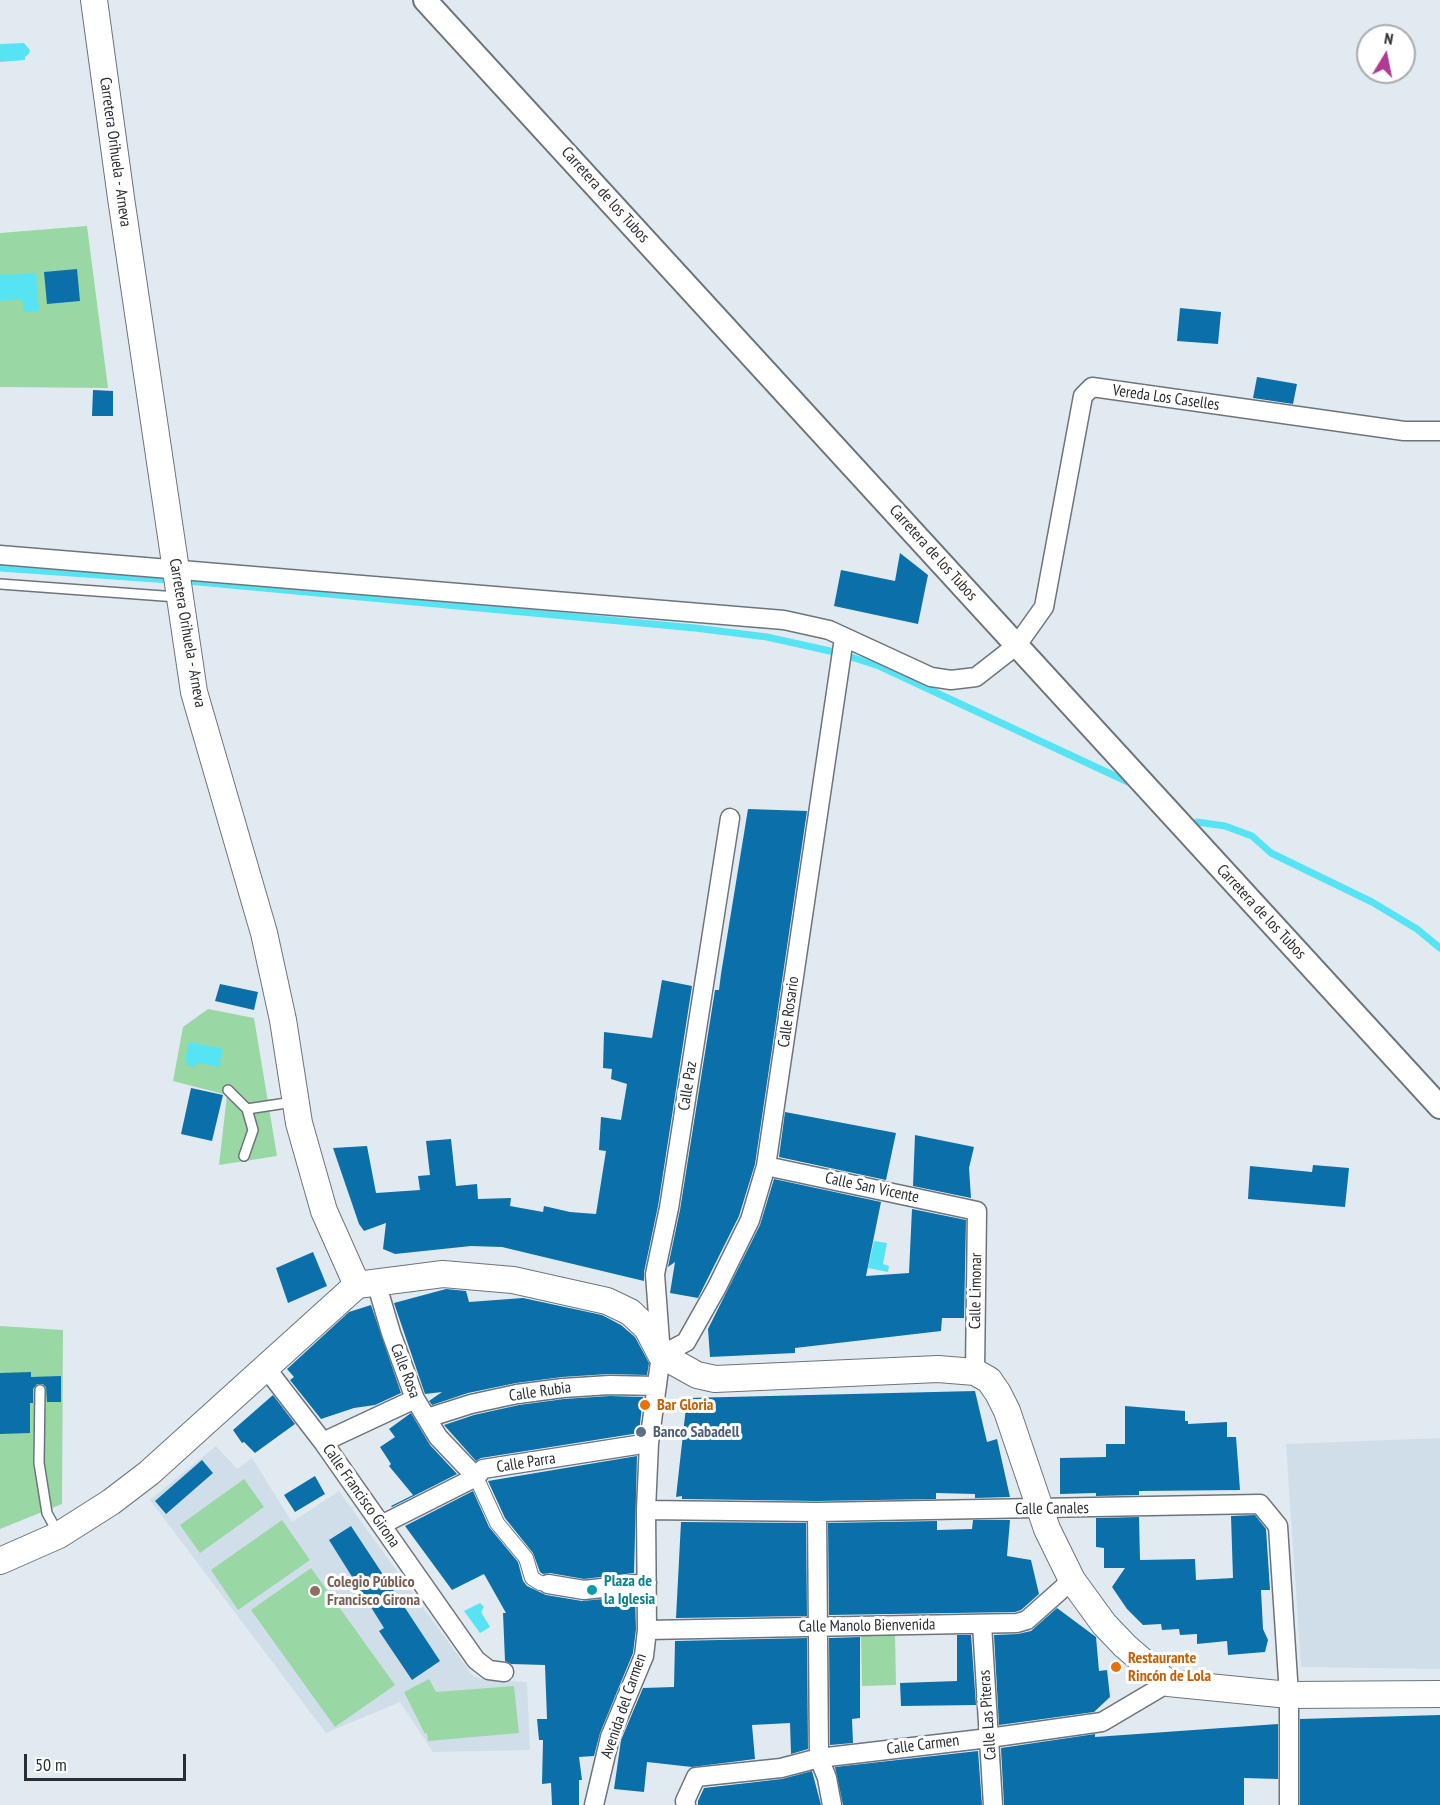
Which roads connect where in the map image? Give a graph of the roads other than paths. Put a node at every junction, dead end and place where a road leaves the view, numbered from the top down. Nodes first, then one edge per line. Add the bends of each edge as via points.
1 (94, 0) edge
2 (425, 0) edge
3 (1440, 431) edge
4 (0, 555) edge
5 (177, 582) junction
6 (0, 584) edge
7 (844, 638) junction
8 (1017, 645) junction
9 (730, 818) dead end
10 (228, 1090) dead end
11 (296, 1102) junction
12 (1440, 1107) edge
13 (246, 1109) junction
14 (244, 1156) dead end
15 (766, 1166) junction
16 (977, 1211) joint
17 (367, 1284) junction
18 (661, 1355) junction
19 (266, 1368) junction
20 (975, 1372) junction
21 (657, 1386) junction
22 (40, 1390) dead end
23 (415, 1399) junction
24 (427, 1418) junction
25 (323, 1442) junction
26 (649, 1443) junction
27 (476, 1477) junction
28 (646, 1509) junction
29 (1040, 1509) junction
30 (816, 1512) junction
31 (381, 1525) junction
32 (59, 1535) junction
33 (0, 1561) edge
34 (1072, 1580) junction
35 (647, 1583) junction
36 (548, 1584) joint
37 (982, 1624) junction
38 (818, 1627) junction
39 (648, 1630) junction
40 (504, 1672) dead end
41 (1168, 1683) junction
42 (1440, 1694) edge
43 (1289, 1695) junction
44 (989, 1738) junction
45 (819, 1758) junction
46 (686, 1803) edge
47 (594, 1805) edge
48 (832, 1805) edge
49 (993, 1805) edge
50 (1289, 1805) edge

1 - 5 main road, Carretera Orihuela - Arneva
2 - 8 street, Carretera de los Tubos
3 - 8 street, Vereda Los Caselles via 1404,431 1092,387 1083,396 1044,606
4 - 5 street
5 - 6 lane
5 - 7 street via 784,620 829,630
5 - 11 main road, Carretera Orihuela - Arneva via 194,692 264,933
7 - 8 street via 931,677 951,680 976,677
7 - 15 street, Calle Rosario
8 - 12 street, Carretera de los Tubos
9 - 18 street, Calle Paz via 669,1208 655,1274
10 - 13 lane
11 - 13 lane
11 - 17 main road, Carretera Orihuela - Arneva via 324,1211
13 - 14 lane via 253,1130
15 - 16 street, Calle San Vicente
15 - 18 street, Calle Rosario via 750,1220 717,1287 686,1342
16 - 20 street, Calle Limonar
17 - 18 main road via 443,1274 513,1280 607,1301 630,1312 647,1328
17 - 19 main road
17 - 23 street, Calle Rosa via 391,1333
18 - 20 main road via 697,1375 715,1379 938,1369
18 - 21 street, Avenida del Carmen
19 - 25 street, Calle Francisco Girona
19 - 32 main road via 149,1473
20 - 29 main road via 989,1380 998,1393
21 - 24 street, Calle Rubia via 610,1385 517,1394
21 - 26 street, Avenida del Carmen
22 - 32 lane via 39,1463 47,1513
23 - 24 street, Calle Rosa
23 - 25 street
24 - 27 street, Calle Rosa via 438,1437
25 - 31 street, Calle Francisco Girona
26 - 27 street, Calle Parra via 483,1469
26 - 28 street, Avenida del Carmen
27 - 31 street, Calle Parra
27 - 36 street via 497,1523 526,1558 532,1578
28 - 30 street, Calle Canales
28 - 35 street, Avenida del Carmen
29 - 30 street, Calle Canales
29 - 34 main road
29 - 43 street, Calle Canales via 1260,1504 1278,1526
30 - 38 street
31 - 40 street, Calle Francisco Girona via 476,1660 489,1670
32 - 33 main road
34 - 37 street, Calle Manolo Bienvenida via 1027,1620
34 - 41 main road via 1104,1624
35 - 36 street via 584,1590
35 - 39 street, Avenida del Carmen
37 - 38 street, Calle Manolo Bienvenida
37 - 44 street, Calle Las Piteras
38 - 39 street, Calle Manolo Bienvenida
38 - 45 street
39 - 47 street, Avenida del Carmen via 644,1656 610,1737
41 - 43 main road
41 - 44 street, Calle Carmen via 1102,1722
42 - 43 main road
43 - 50 street, Calle Canales
44 - 45 street, Calle Carmen
44 - 49 street, Calle Las Piteras
45 - 46 street, Calle Carmen via 781,1768 696,1777
45 - 48 street

